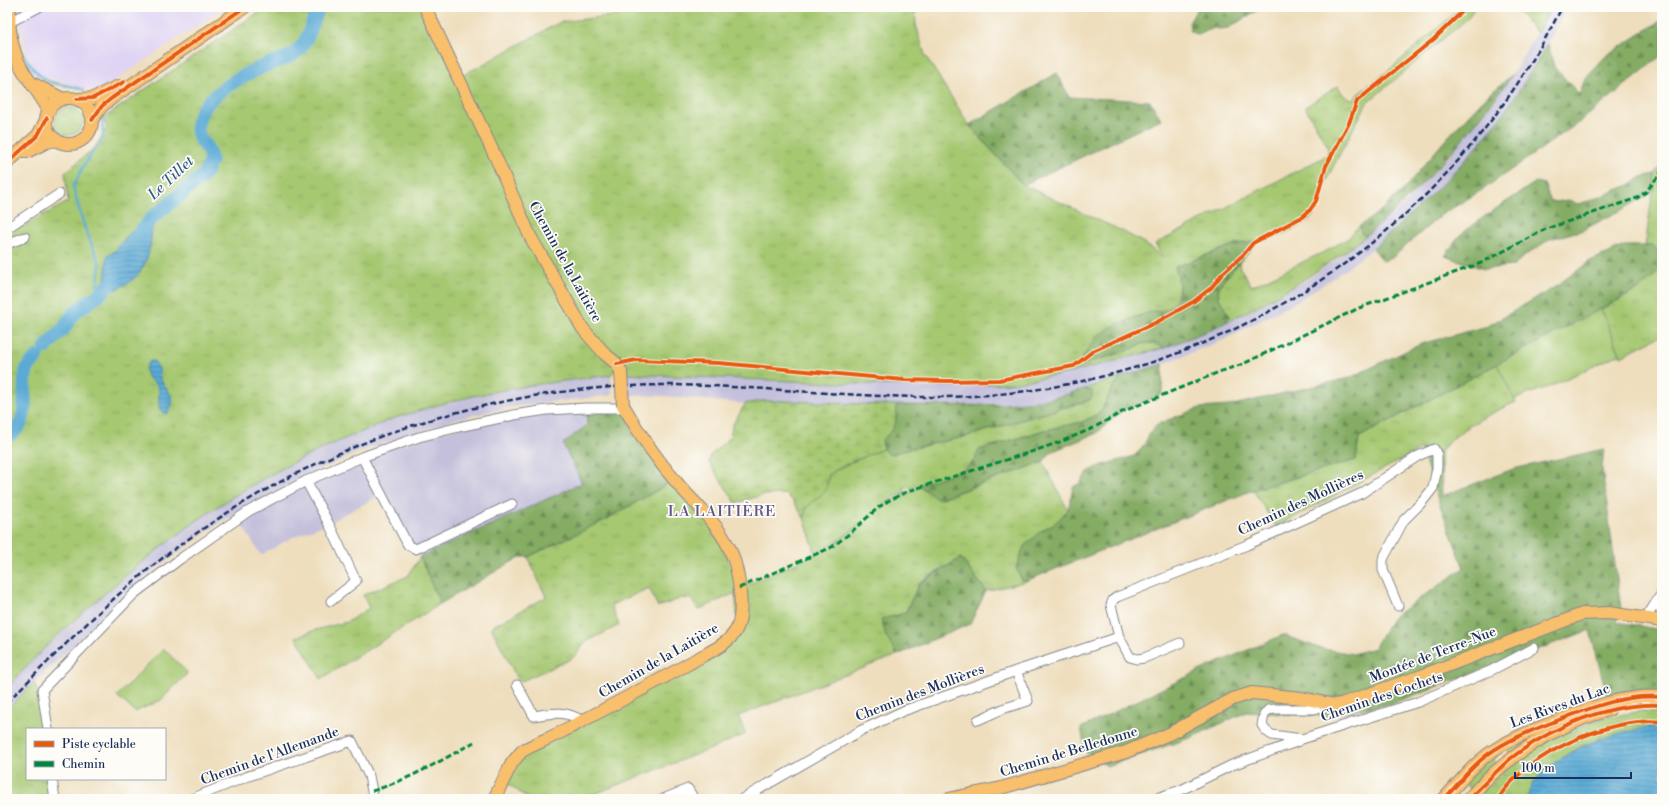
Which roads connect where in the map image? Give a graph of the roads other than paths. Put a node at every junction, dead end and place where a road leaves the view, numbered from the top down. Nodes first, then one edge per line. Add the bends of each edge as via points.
1 (10, 7) edge
2 (39, 7) edge
3 (235, 7) edge
4 (245, 7) edge
5 (425, 7) edge
6 (14, 19) junction
7 (9, 42) edge
8 (32, 82) junction
9 (63, 99) junction
10 (77, 100) junction
11 (48, 115) junction
12 (92, 120) junction
13 (57, 140) junction
14 (7, 163) edge
15 (59, 194) dead end
16 (7, 228) edge
17 (25, 237) dead end
18 (7, 244) edge
19 (624, 406) junction
20 (362, 457) junction
21 (306, 481) junction
22 (512, 504) dead end
23 (1661, 596) edge
24 (330, 601) dead end
25 (1398, 606) dead end
26 (1662, 617) edge
27 (1646, 618) junction
28 (1662, 621) edge
29 (1119, 637) junction
30 (1180, 644) dead end
31 (1534, 648) dead end
32 (1016, 671) junction
33 (517, 684) dead end
34 (1662, 697) edge
35 (1335, 705) junction
36 (1662, 705) edge
37 (978, 720) dead end
38 (582, 721) junction
39 (48, 728) edge
40 (1302, 739) junction
41 (52, 780) edge
42 (372, 791) dead end
43 (55, 799) edge
44 (191, 799) edge
45 (494, 799) edge
46 (663, 799) edge
47 (694, 799) edge
48 (742, 799) edge
49 (948, 799) edge
50 (1154, 799) edge
51 (1444, 799) edge
52 (1468, 799) edge

1 - 6 main road
2 - 6 street
3 - 10 main road via 117,87 93,98
4 - 12 main road via 112,98 102,106
5 - 19 main road, Chemin de la Laitière, bridge via 530,236 583,329 617,364 621,372
6 - 7 main road
7 - 8 main road via 21,68
8 - 9 main road
8 - 11 main road via 44,100
9 - 10 main road
9 - 11 main road via 57,102
10 - 12 main road via 87,107
11 - 13 main road via 49,130
11 - 14 main road via 38,134
12 - 13 main road via 89,133 78,142 71,144
13 - 14 main road via 39,145
15 - 16 street
17 - 18 street
19 - 20 street via 514,415 419,437
19 - 38 main road, Chemin de la Laitière via 675,480 714,523 727,542 736,565 739,619 735,632 718,647 647,688
20 - 21 street
20 - 22 street via 408,546 416,549
21 - 24 street via 356,581
21 - 39 street via 249,511 134,594 42,690
23 - 26 street
23 - 27 street
25 - 29 street, Chemin des Mollières via 1383,570 1383,558 1404,520 1433,488 1438,468 1434,449 1418,456 1362,493 1246,545 1117,597 1111,605
27 - 28 main road, Montée de Terre-Nue
27 - 35 main road, Montée de Terre-Nue via 1608,613 1582,614 1408,681
29 - 30 street, Chemin des Mollières via 1130,657 1137,658 1144,658
29 - 32 street, Chemin des Mollières
31 - 40 street, Chemin des Cochets via 1490,671 1418,702
32 - 37 street via 1028,701
32 - 48 street, Chemin des Mollières via 903,711 862,730
33 - 38 street via 534,716 565,713
34 - 51 main road, Les Rives du Lac via 1616,700 1548,723 1494,750 1477,763
35 - 40 street, Chemin des Cochets via 1313,709 1275,708 1268,710 1264,715 1262,725 1266,732 1286,738
35 - 49 main road, Chemin de Belledonne via 1302,698 1252,694 1233,699 1171,733 1126,752 1002,788
36 - 52 main road, Les Rives du Lac via 1632,705 1602,712 1559,729 1511,758
38 - 45 main road, Chemin de la Laitière via 522,751 512,763
40 - 50 street, Chemin des Cochets via 1232,765 1181,790
41 - 43 street
42 - 44 street, Chemin de l'Allemande via 369,776 352,741 246,777
46 - 47 street via 688,788

